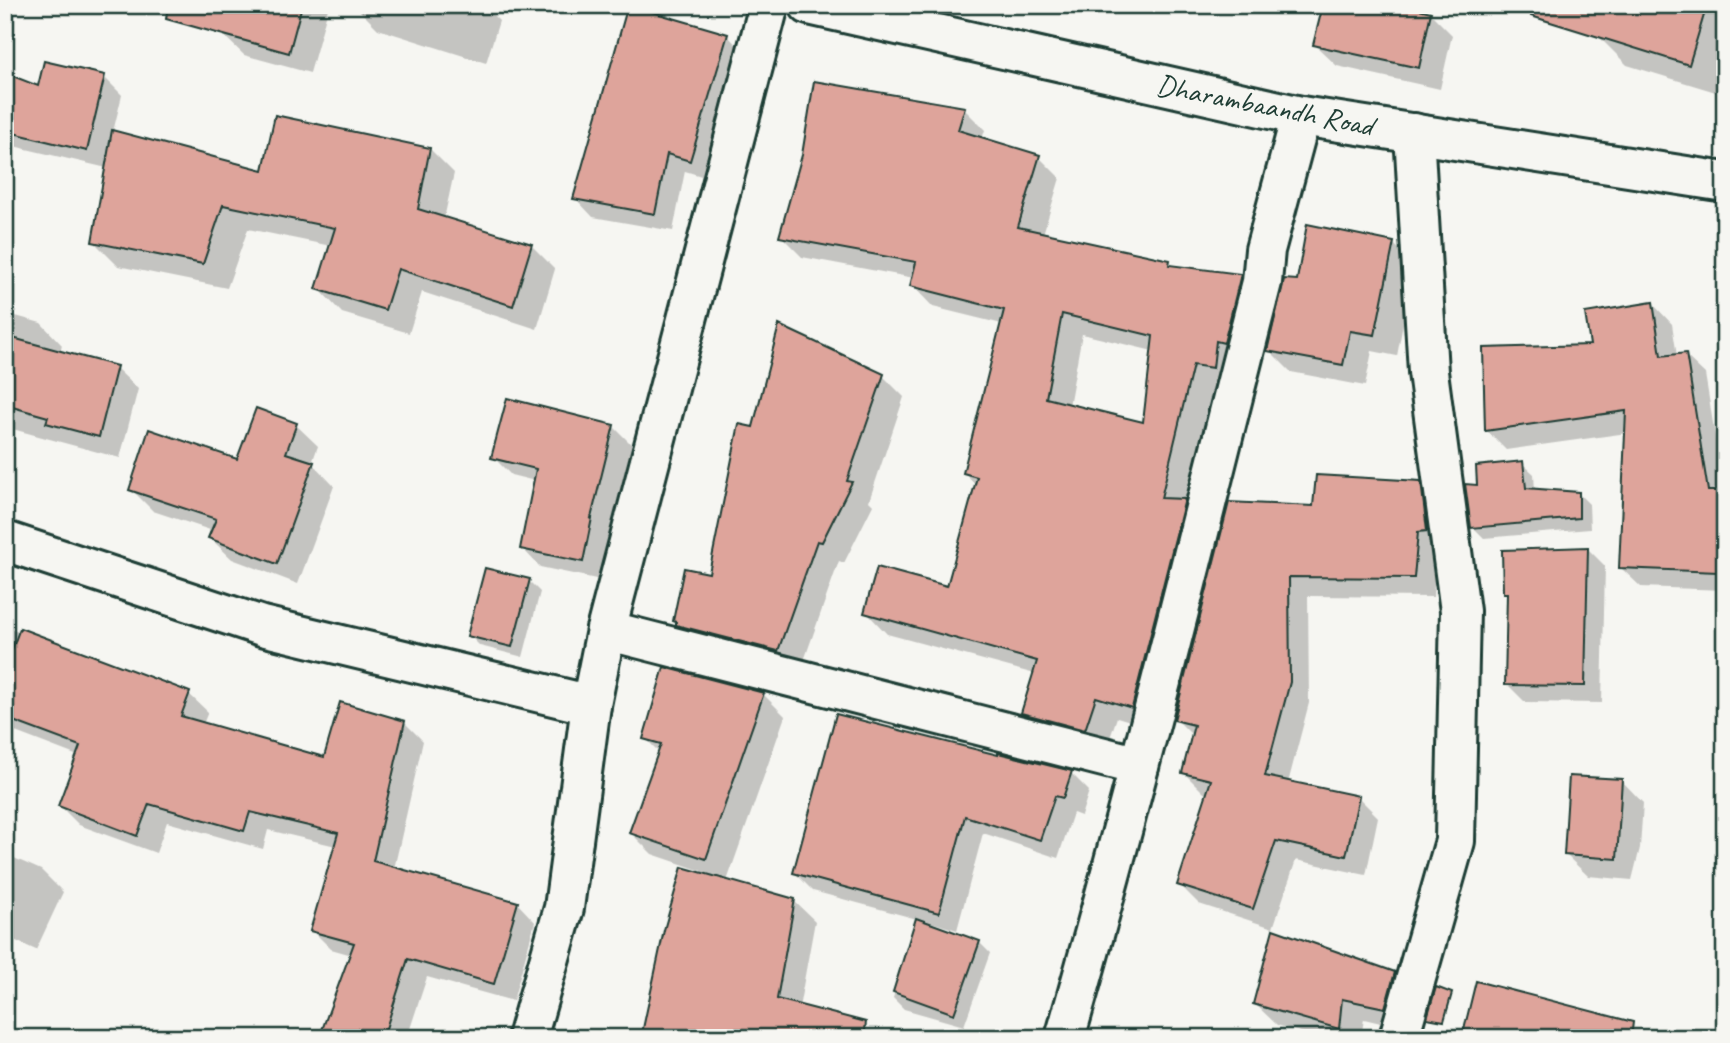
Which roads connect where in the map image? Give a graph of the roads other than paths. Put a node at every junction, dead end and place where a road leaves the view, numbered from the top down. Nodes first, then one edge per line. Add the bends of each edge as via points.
1 (769, 5) edge
2 (809, 5) edge
3 (1301, 116) junction
4 (1414, 133) junction
5 (1725, 182) edge
6 (5, 541) edge
7 (606, 630) junction
8 (591, 705) junction
9 (1139, 766) junction
10 (1400, 1034) dead end
11 (527, 1038) edge
12 (1065, 1038) edge

1 - 7 street
2 - 3 street, Dharambaandh Road
3 - 4 street, Dharambaandh Road
3 - 9 street
4 - 5 street, Dharambaandh Road
4 - 10 street via 1428,372 1460,611 1455,841
6 - 8 street via 262,626
7 - 8 street
7 - 9 street
8 - 11 street via 564,908
9 - 12 street

